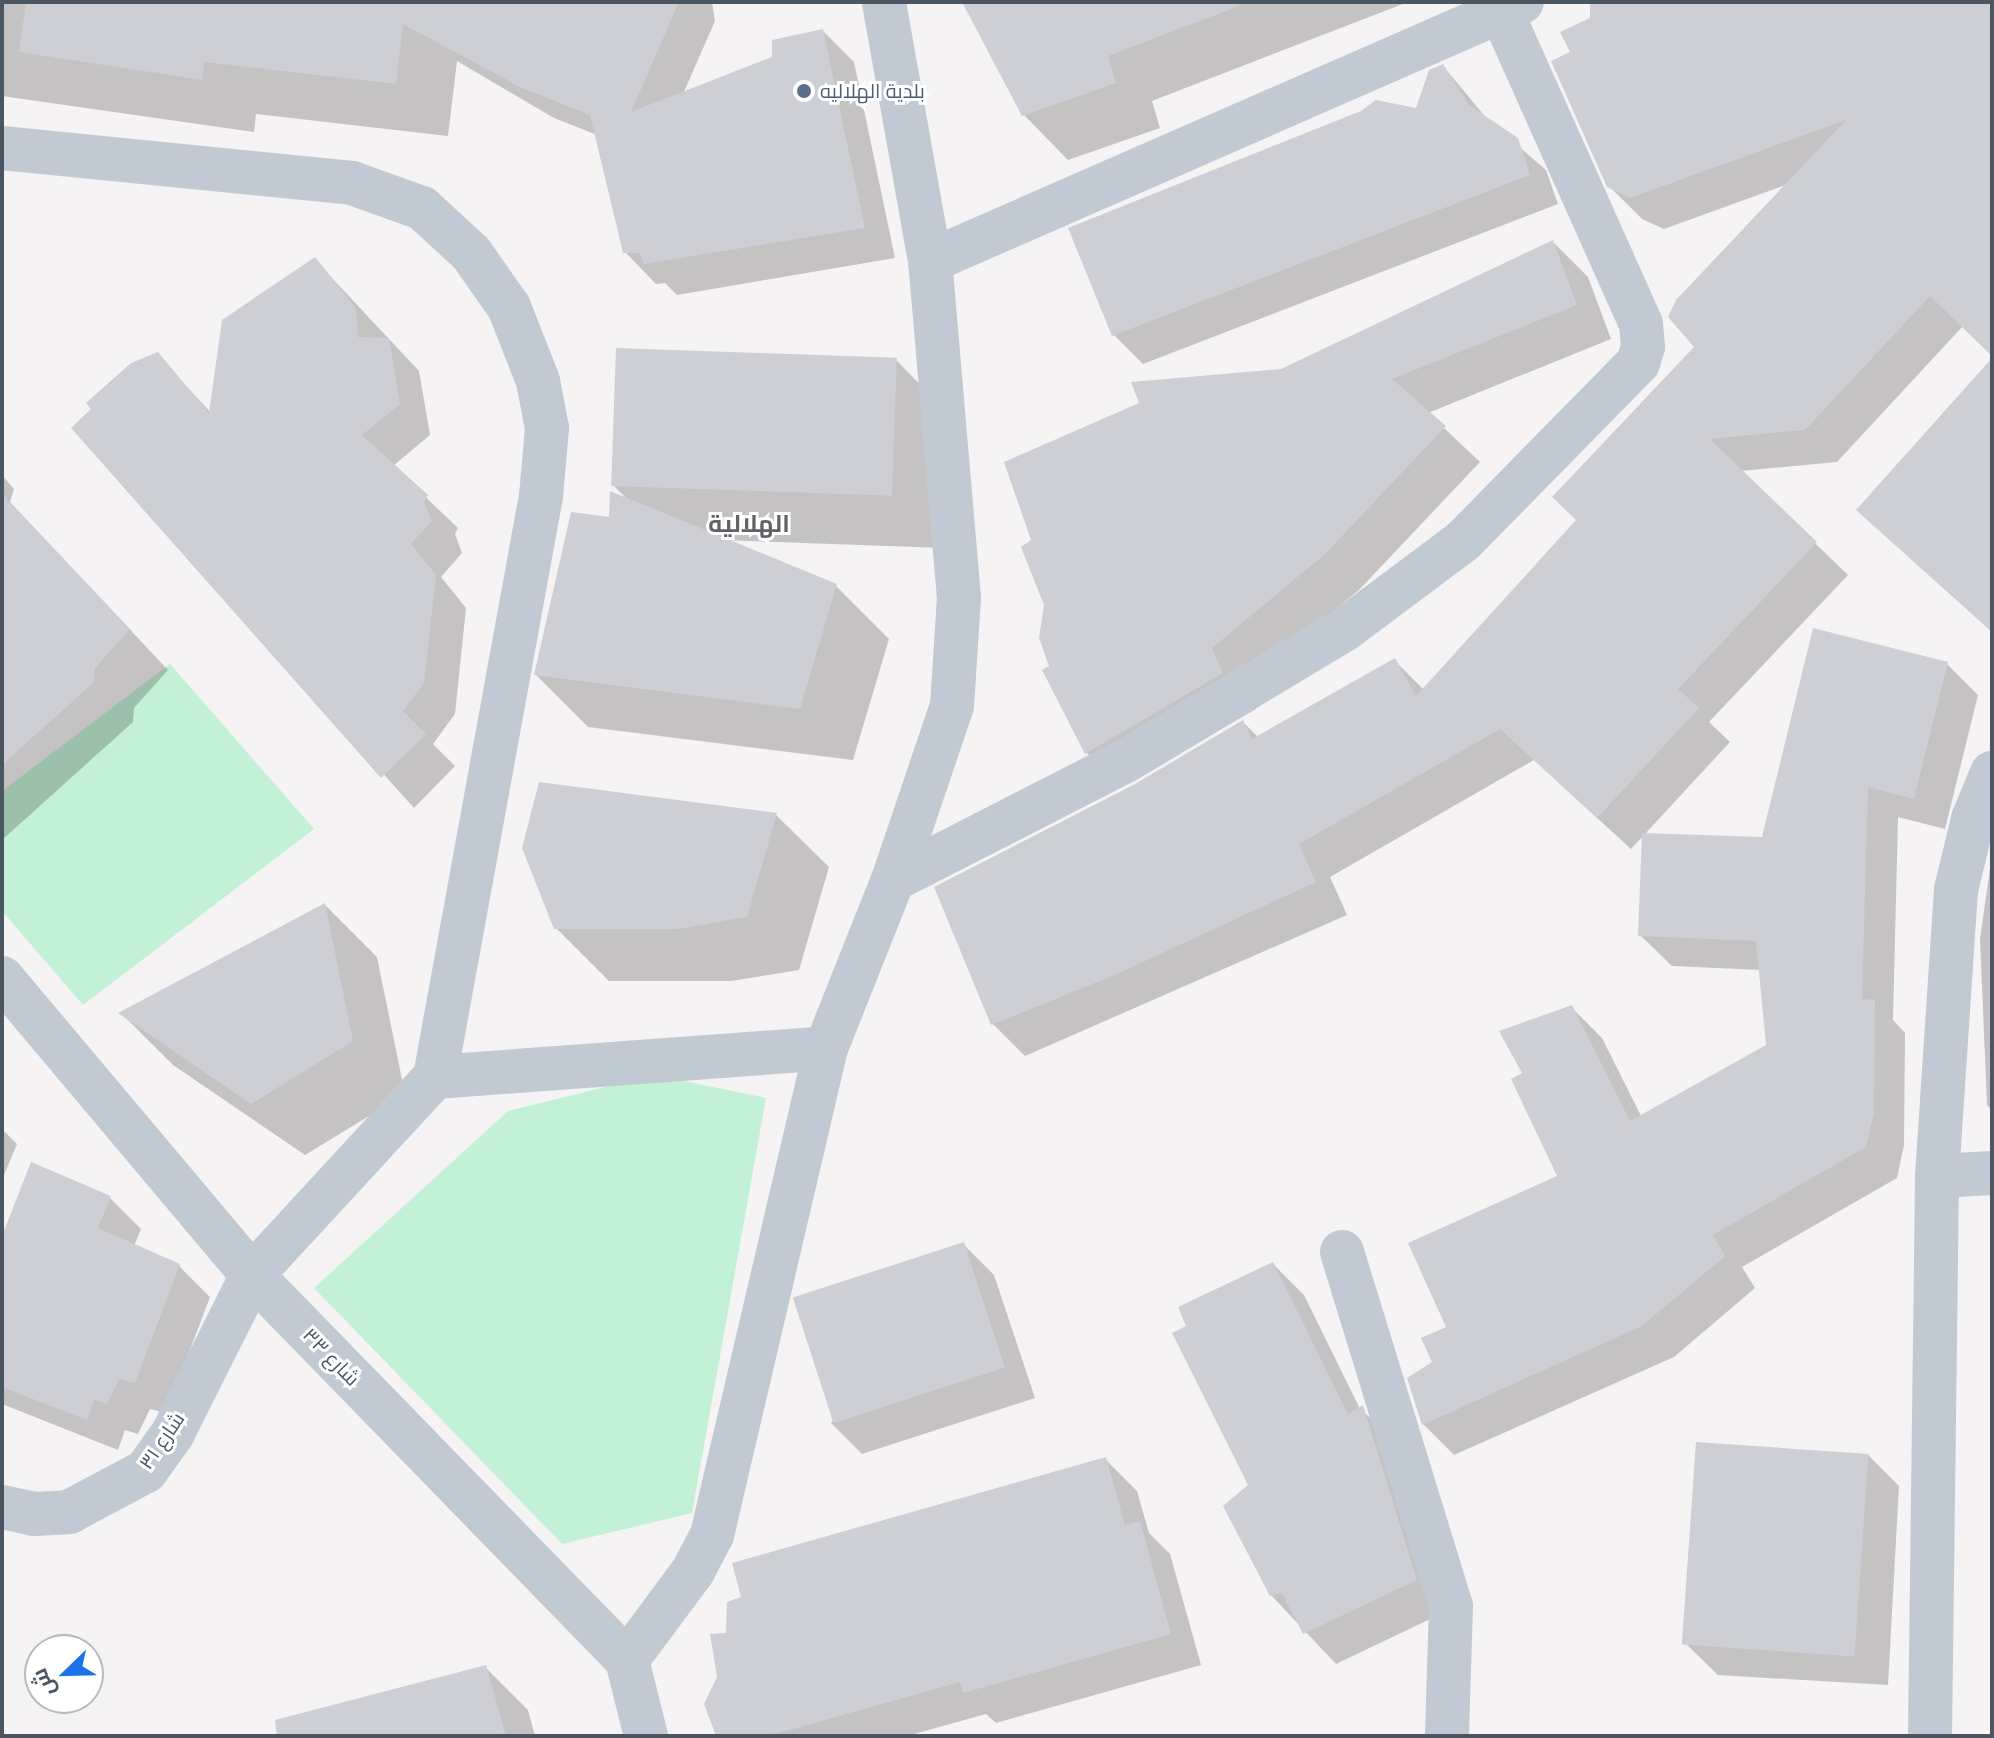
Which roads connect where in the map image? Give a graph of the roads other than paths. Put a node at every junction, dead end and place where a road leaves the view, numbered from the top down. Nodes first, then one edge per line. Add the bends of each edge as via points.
1 (884, 2) edge
2 (1506, 5) edge
3 (2, 148) edge
4 (930, 261) junction
5 (1992, 773) edge
6 (893, 880) junction
7 (2, 978) edge
8 (826, 1048) junction
9 (435, 1077) junction
10 (1992, 1173) edge
11 (1937, 1176) junction
12 (1342, 1252) dead end
13 (252, 1275) junction
14 (2, 1507) edge
15 (627, 1660) junction
16 (646, 1736) edge
17 (1447, 1736) edge
18 (1930, 1736) edge

1 - 4 street
2 - 4 street
2 - 6 street via 1641,324 1638,363 1463,541 1344,630 1124,762
3 - 9 street via 352,183 422,208 471,253 509,307 538,381 547,428 541,496
4 - 6 street via 959,598 952,706
5 - 11 street via 1973,819 1956,890
6 - 8 street
7 - 13 street, شارع ٣٣
8 - 9 street
8 - 15 street via 712,1535 693,1571
9 - 13 street, شارع ٣١
10 - 11 street
11 - 18 street
12 - 17 street via 1451,1606
13 - 14 street, شارع ٣١ via 173,1433 146,1471 69,1512 34,1514
13 - 15 street, شارع ٣٣
15 - 16 street

